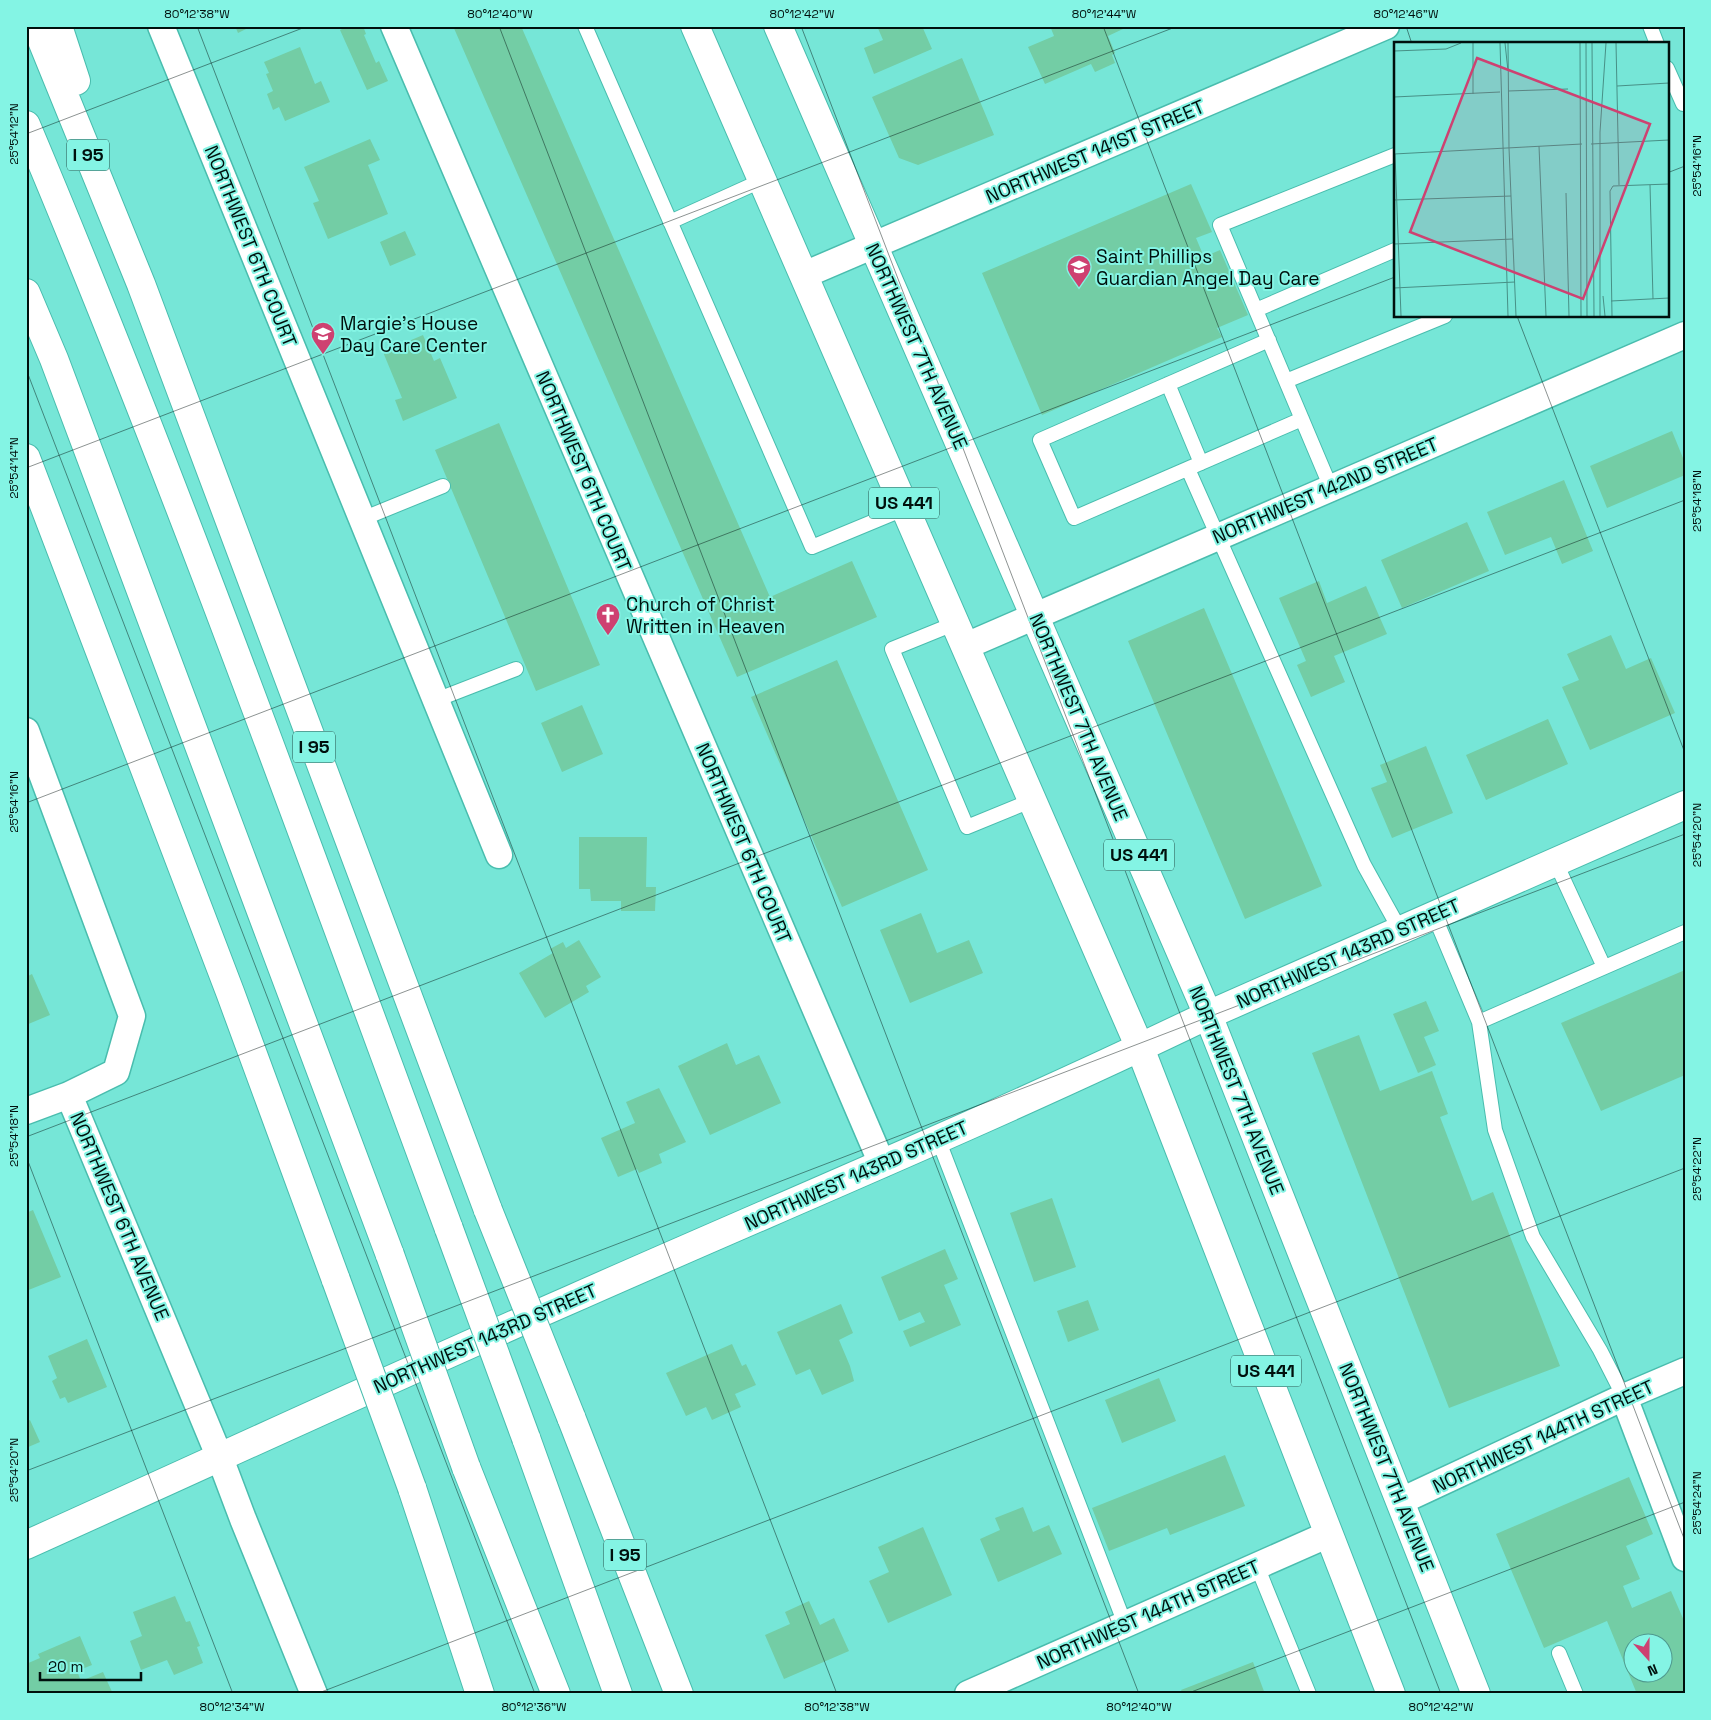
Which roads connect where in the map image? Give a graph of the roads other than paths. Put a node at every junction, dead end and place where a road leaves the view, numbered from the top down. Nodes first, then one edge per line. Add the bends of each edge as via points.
1 (36, 26) edge
2 (58, 26) edge
3 (161, 26) edge
4 (394, 26) edge
5 (585, 26) edge
6 (695, 26) edge
7 (778, 26) edge
8 (1386, 26) edge
9 (1650, 26) edge
10 (1656, 42) edge
11 (1668, 70) edge
12 (1685, 103) edge
13 (26, 125) edge
14 (1394, 155) edge
15 (763, 180) junction
16 (670, 222) junction
17 (873, 246) junction
18 (1394, 250) edge
19 (804, 275) junction
20 (141, 284) junction
21 (26, 293) edge
22 (1256, 310) junction
23 (1440, 318) edge
24 (1685, 336) edge
25 (1269, 340) junction
26 (1286, 381) junction
27 (1168, 384) junction
28 (1302, 419) junction
29 (1201, 462) junction
30 (29, 467) edge
31 (1188, 469) junction
32 (443, 486) dead end
33 (1331, 488) junction
34 (906, 508) junction
35 (362, 520) junction
36 (1218, 536) junction
37 (1035, 615) junction
38 (961, 634) junction
39 (516, 669) dead end
40 (436, 700) junction
41 (26, 730) edge
42 (1033, 800) junction
43 (1685, 804) edge
44 (499, 855) dead end
45 (1555, 861) junction
46 (1434, 915) junction
47 (1400, 930) junction
48 (1685, 932) edge
49 (1604, 967) junction
50 (1208, 1015) junction
51 (1479, 1022) junction
52 (1140, 1048) junction
53 (70, 1095) junction
54 (26, 1111) edge
55 (938, 1139) junction
56 (882, 1164) junction
57 (1685, 1371) edge
58 (1624, 1397) junction
59 (220, 1458) junction
60 (1401, 1501) junction
61 (1329, 1534) junction
62 (26, 1545) edge
63 (1685, 1558) edge
64 (1257, 1566) junction
65 (1124, 1624) junction
66 (1559, 1653) dead end
67 (314, 1694) edge
68 (480, 1694) edge
69 (556, 1694) edge
70 (618, 1694) edge
71 (679, 1694) edge
72 (968, 1694) edge
73 (1309, 1694) edge
74 (1392, 1694) edge
75 (1476, 1694) edge
76 (1576, 1694) edge

1 - 20 main road, I 95
2 - 20 main road
3 - 35 street, NORTHWEST 6TH COURT
4 - 56 street, NORTHWEST 6TH COURT
5 - 16 lane
6 - 15 main road, US 441
7 - 17 main road, NORTHWEST 7TH AVENUE / US 441
8 - 17 street, NORTHWEST 141ST STREET
9 - 10 lane
11 - 12 lane via 1682,104
13 - 70 main road, bridge via 193,543 449,1229
14 - 22 lane via 1220,225
15 - 16 lane
15 - 19 main road, US 441
16 - 34 lane via 812,547
17 - 19 street, NORTHWEST 141ST STREET
17 - 37 main road, NORTHWEST 7TH AVENUE / US 441
18 - 22 lane
19 - 34 main road, US 441
20 - 71 main road, I 95, bridge via 488,1210
21 - 69 main road, bridge via 54,359 390,1255 466,1467
22 - 25 lane
23 - 26 lane
24 - 33 street, NORTHWEST 142ND STREET
25 - 26 lane
25 - 27 lane
26 - 28 lane
27 - 29 lane
27 - 31 lane via 1040,440 1074,518
28 - 29 lane
28 - 33 lane
29 - 31 lane
30 - 68 main road, bridge via 230,992 336,1280 412,1488
31 - 36 lane
32 - 35 lane
33 - 36 street, NORTHWEST 142ND STREET
34 - 38 main road, US 441
35 - 40 street, NORTHWEST 6TH COURT
36 - 37 street, NORTHWEST 142ND STREET
36 - 47 lane via 1364,865
37 - 38 street, NORTHWEST 142ND STREET
37 - 50 main road, NORTHWEST 7TH AVENUE / US 441
38 - 42 main road, US 441
38 - 42 lane via 892,649 967,827
39 - 40 lane
40 - 44 street, NORTHWEST 6TH COURT
41 - 53 street, NORTHWEST 6TH AVENUE via 132,1016 116,1072
42 - 52 main road, US 441
43 - 45 main road, NORTHWEST 143RD STREET
45 - 46 main road, NORTHWEST 143RD STREET
45 - 49 lane
46 - 47 main road, NORTHWEST 143RD STREET
46 - 51 lane
47 - 50 main road, NORTHWEST 143RD STREET
48 - 49 lane
49 - 51 lane
50 - 52 main road, NORTHWEST 143RD STREET
50 - 60 main road, NORTHWEST 7TH AVENUE / US 441
51 - 58 lane via 1495,1130 1533,1237
52 - 55 main road, NORTHWEST 143RD STREET
52 - 61 main road, US 441
53 - 54 street
53 - 59 street, NORTHWEST 6TH AVENUE
55 - 56 main road, NORTHWEST 143RD STREET
55 - 65 lane
56 - 59 main road, NORTHWEST 143RD STREET via 582,1294
57 - 58 street, NORTHWEST 144TH STREET
58 - 60 street, NORTHWEST 144TH STREET
58 - 63 street
59 - 62 main road, NORTHWEST 143RD STREET
59 - 67 street, NORTHWEST 6TH AVENUE
60 - 75 main road, NORTHWEST 7TH AVENUE / US 441
61 - 64 street, NORTHWEST 144TH STREET
61 - 74 main road, US 441
64 - 65 street, NORTHWEST 144TH STREET
64 - 73 lane
65 - 72 street, NORTHWEST 144TH STREET
66 - 76 lane

